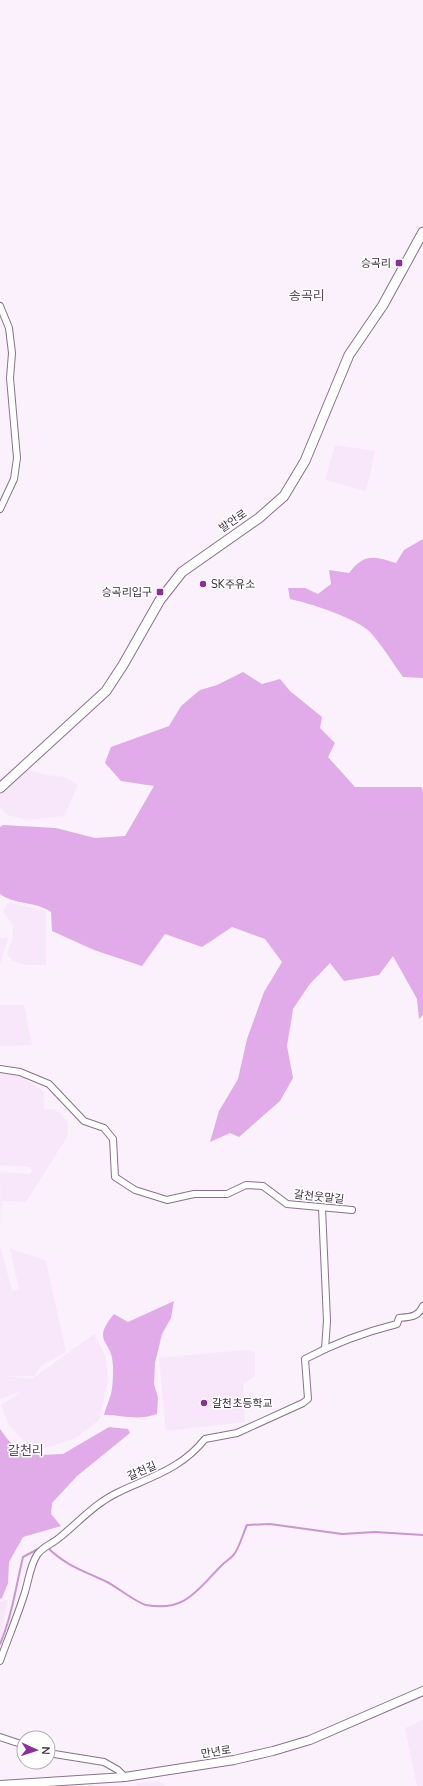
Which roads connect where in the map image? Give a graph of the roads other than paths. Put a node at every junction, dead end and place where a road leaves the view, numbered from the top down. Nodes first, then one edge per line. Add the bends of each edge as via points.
1 (423, 232) edge
2 (0, 306) edge
3 (0, 509) edge
4 (0, 788) edge
5 (0, 1069) edge
6 (322, 1208) junction
7 (352, 1210) dead end
8 (423, 1306) edge
9 (325, 1349) junction
10 (0, 1661) edge
11 (423, 1691) edge
12 (0, 1737) edge
13 (16, 1742) edge
14 (56, 1754) edge
15 (125, 1777) junction
16 (0, 1785) edge

1 - 4 main road, 발안로 via 383,305 349,355 305,461 284,496 259,518 182,572 160,600 106,691
2 - 3 street via 9,328 12,353 10,378 17,458 14,479
5 - 6 street, 갈천웃말길 via 20,1072 49,1084 84,1121 104,1128 113,1139 115,1177 134,1190 167,1200 194,1194 227,1194 246,1185 263,1186 287,1204
6 - 7 street, 갈천웃말길
6 - 9 street via 327,1321
8 - 9 street, 갈천길 via 414,1316 399,1318 398,1324 364,1333
9 - 10 street, 갈천길 via 305,1359 308,1400 237,1433 206,1439 198,1449 173,1468 120,1491 91,1509 43,1549 31,1567
11 - 15 main road, 만년로 via 310,1740 273,1751 234,1760
12 - 13 street
14 - 15 street via 104,1762
15 - 16 main road, 만년로

